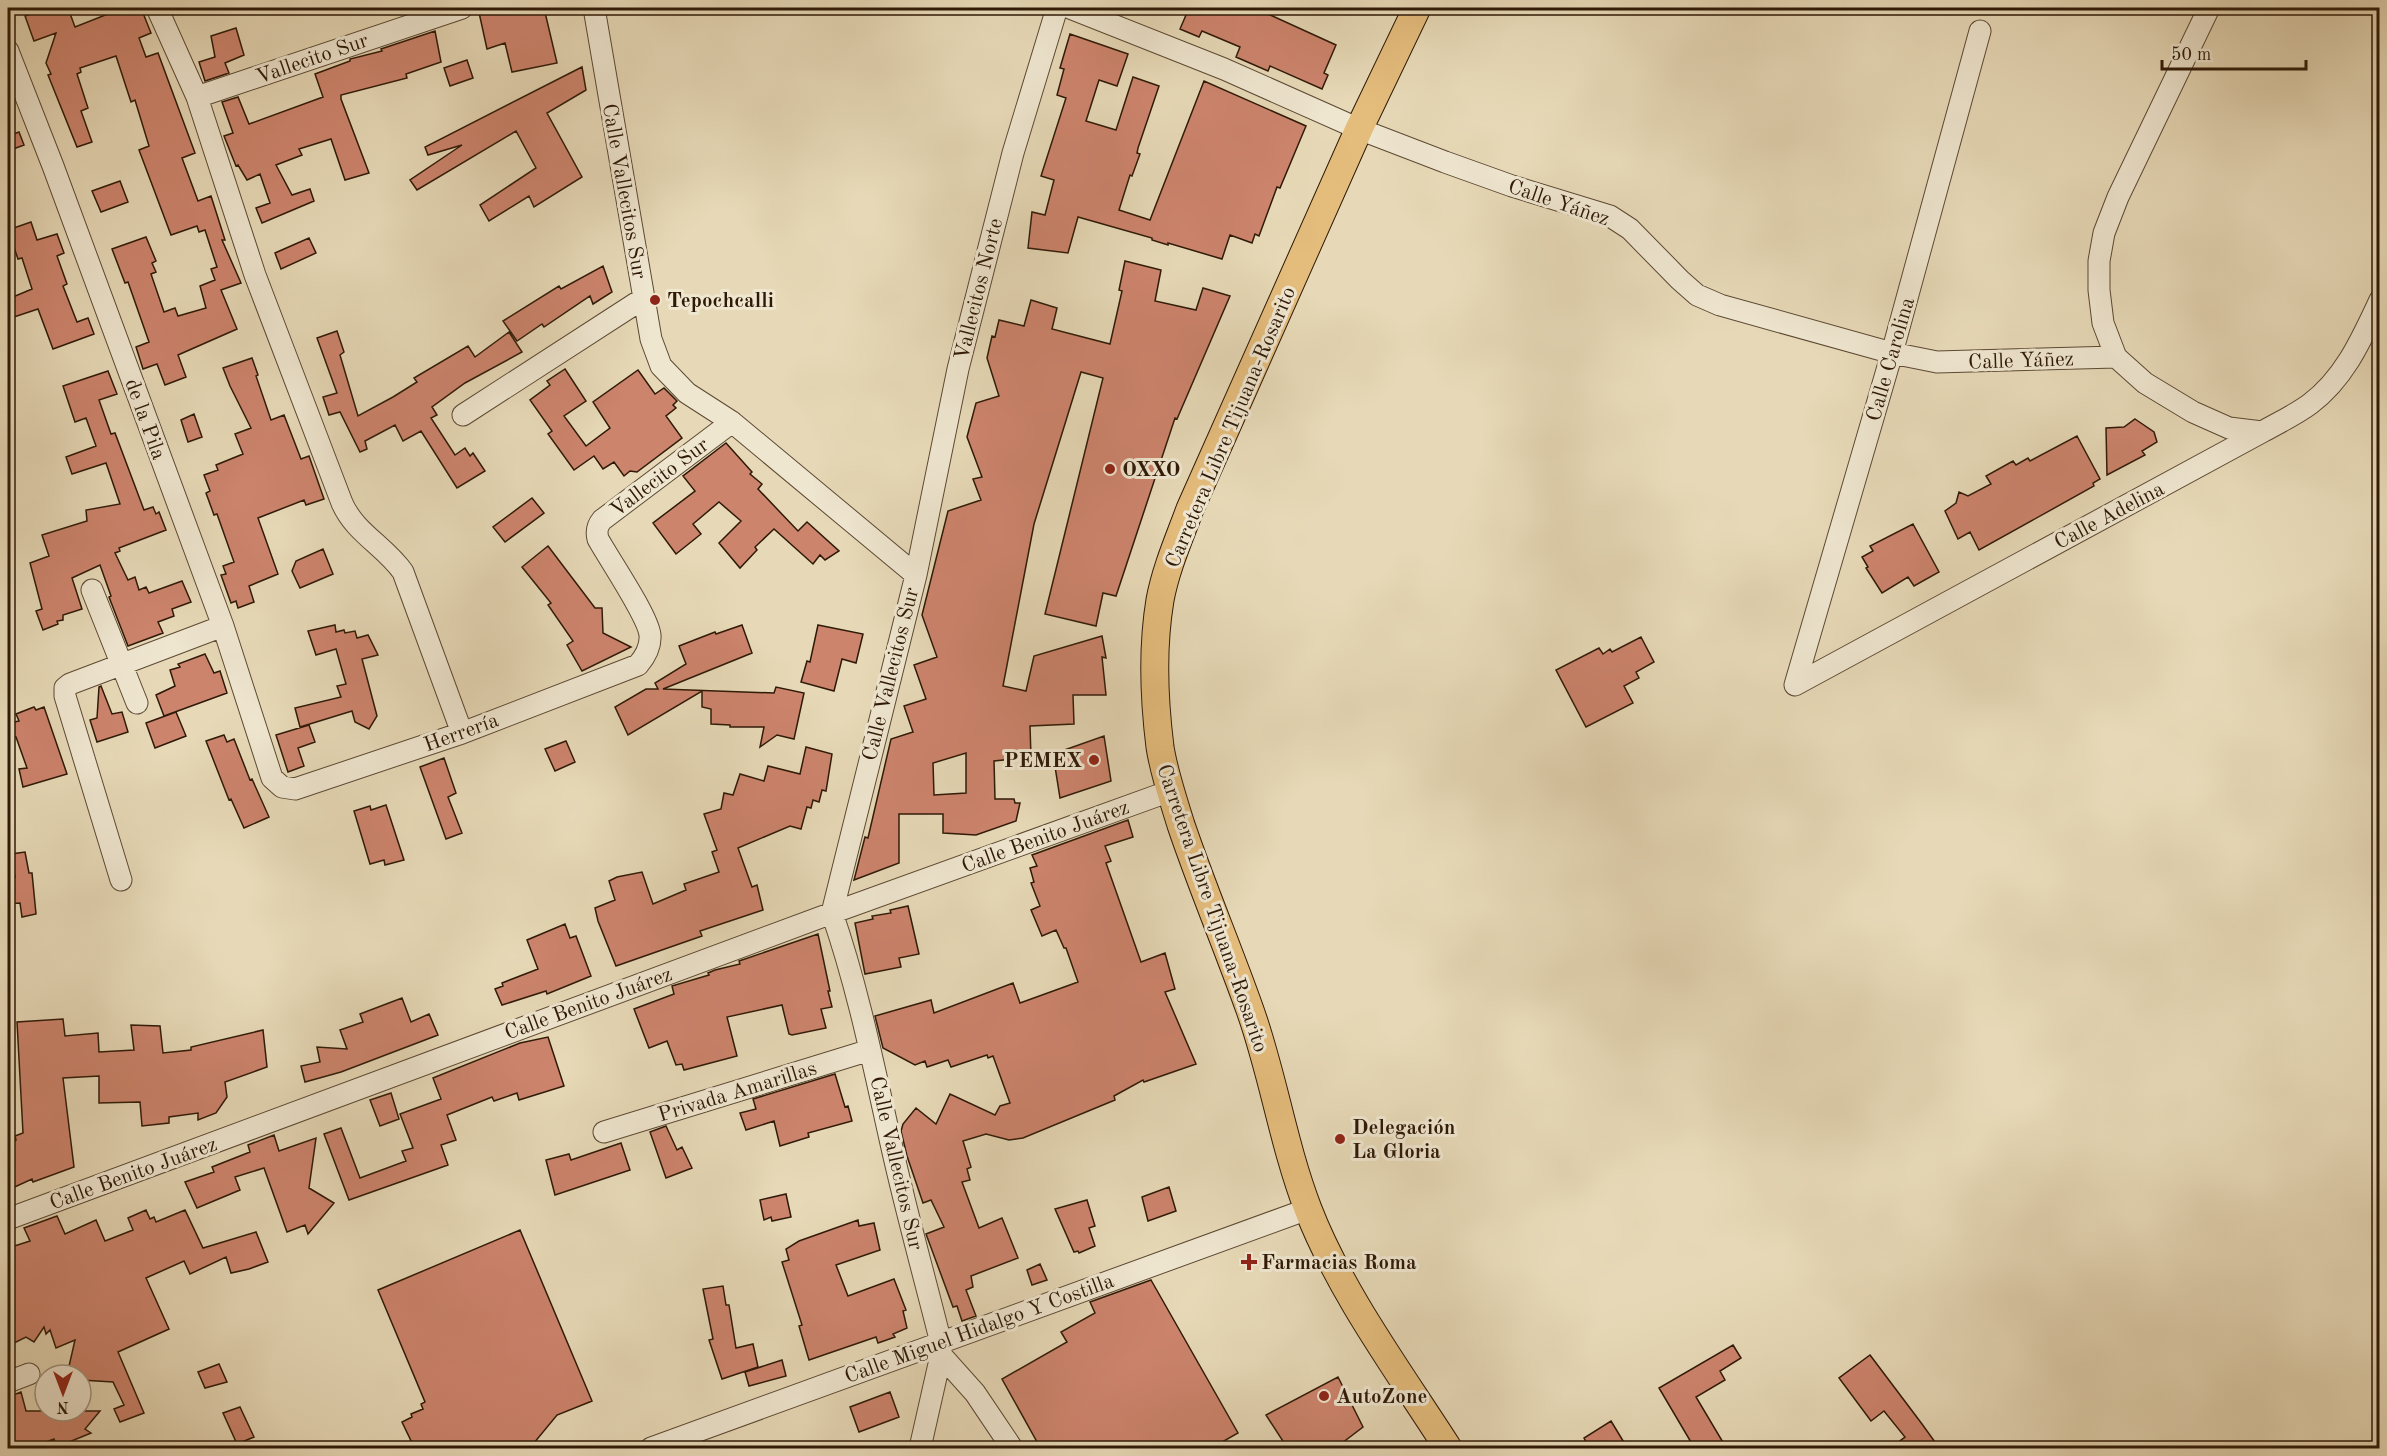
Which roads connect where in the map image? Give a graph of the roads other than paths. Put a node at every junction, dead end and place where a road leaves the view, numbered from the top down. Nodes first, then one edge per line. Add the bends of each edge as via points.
1 (157, 8) edge
2 (462, 8) edge
3 (594, 8) edge
4 (1057, 8) edge
5 (1070, 8) edge
6 (1417, 8) edge
7 (2209, 8) edge
8 (1980, 31) dead end
9 (8, 51) edge
10 (197, 97) junction
11 (1359, 129) junction
12 (644, 298) junction
13 (2379, 300) edge
14 (1892, 353) junction
15 (2116, 357) junction
16 (463, 415) dead end
17 (732, 422) junction
18 (2262, 432) junction
19 (916, 575) junction
20 (92, 590) dead end
21 (223, 626) junction
22 (122, 665) junction
23 (638, 665) joint
24 (1796, 685) joint
25 (137, 703) dead end
26 (462, 733) junction
27 (282, 787) joint
28 (1170, 791) junction
29 (121, 880) dead end
30 (832, 913) junction
31 (870, 1050) junction
32 (604, 1132) dead end
33 (1308, 1209) junction
34 (8, 1219) edge
35 (941, 1349) junction
36 (29, 1374) dead end
37 (8, 1382) edge
38 (651, 1449) edge
39 (920, 1449) edge
40 (1012, 1449) edge
41 (1448, 1449) edge

1 - 10 street
2 - 10 street, Vallecito Sur
3 - 12 street, Calle Vallecitos Sur
4 - 19 street, Vallecitos Norte via 1013,153 958,369
5 - 11 street, Calle Yáñez via 1224,69
6 - 11 main road, Carretera Libre Tijuana-Rosarito
7 - 15 street via 2104,232 2099,290 2103,323
8 - 14 street, Calle Carolina
9 - 21 street, de la Pila
10 - 26 street via 255,275 342,503 357,528 404,572
11 - 14 street, Calle Yáñez via 1512,186 1610,216 1630,229 1697,295 1720,305
11 - 28 main road, Carretera Libre Tijuana-Rosarito via 1168,566 1156,636 1155,688 1160,748
12 - 16 street
12 - 17 street, Calle Vallecitos Sur via 651,339 661,366 687,393
13 - 18 street, Calle Adelina via 2357,350 2335,381 2311,403
14 - 15 street, Calle Yáñez via 1937,362
14 - 24 street, Calle Carolina
15 - 18 street via 2145,383 2193,412 2229,428
17 - 19 street, Calle Vallecitos Sur
17 - 23 street, Vallecito Sur via 598,525 598,539 648,626 650,645
18 - 24 street, Calle Adelina
19 - 30 street, Calle Vallecitos Sur
20 - 22 street
21 - 22 street
21 - 27 street, de la Pila via 272,778
22 - 25 street
22 - 29 street via 70,684 64,696
23 - 26 street, Herrería
26 - 27 street, Herrería via 295,789
28 - 30 street, Calle Benito Juárez
28 - 33 main road, Carretera Libre Tijuana-Rosarito via 1251,1012
30 - 31 street, Calle Vallecitos Sur
30 - 34 street, Calle Benito Juárez
31 - 32 street, Privada Amarillas
31 - 35 street, Calle Vallecitos Sur
33 - 35 street, Calle Miguel Hidalgo Y Costilla
33 - 41 main road, Carretera Libre Tijuana-Rosarito via 1341,1276
35 - 38 street, Calle Miguel Hidalgo Y Costilla
35 - 39 street
35 - 40 street
36 - 37 street

